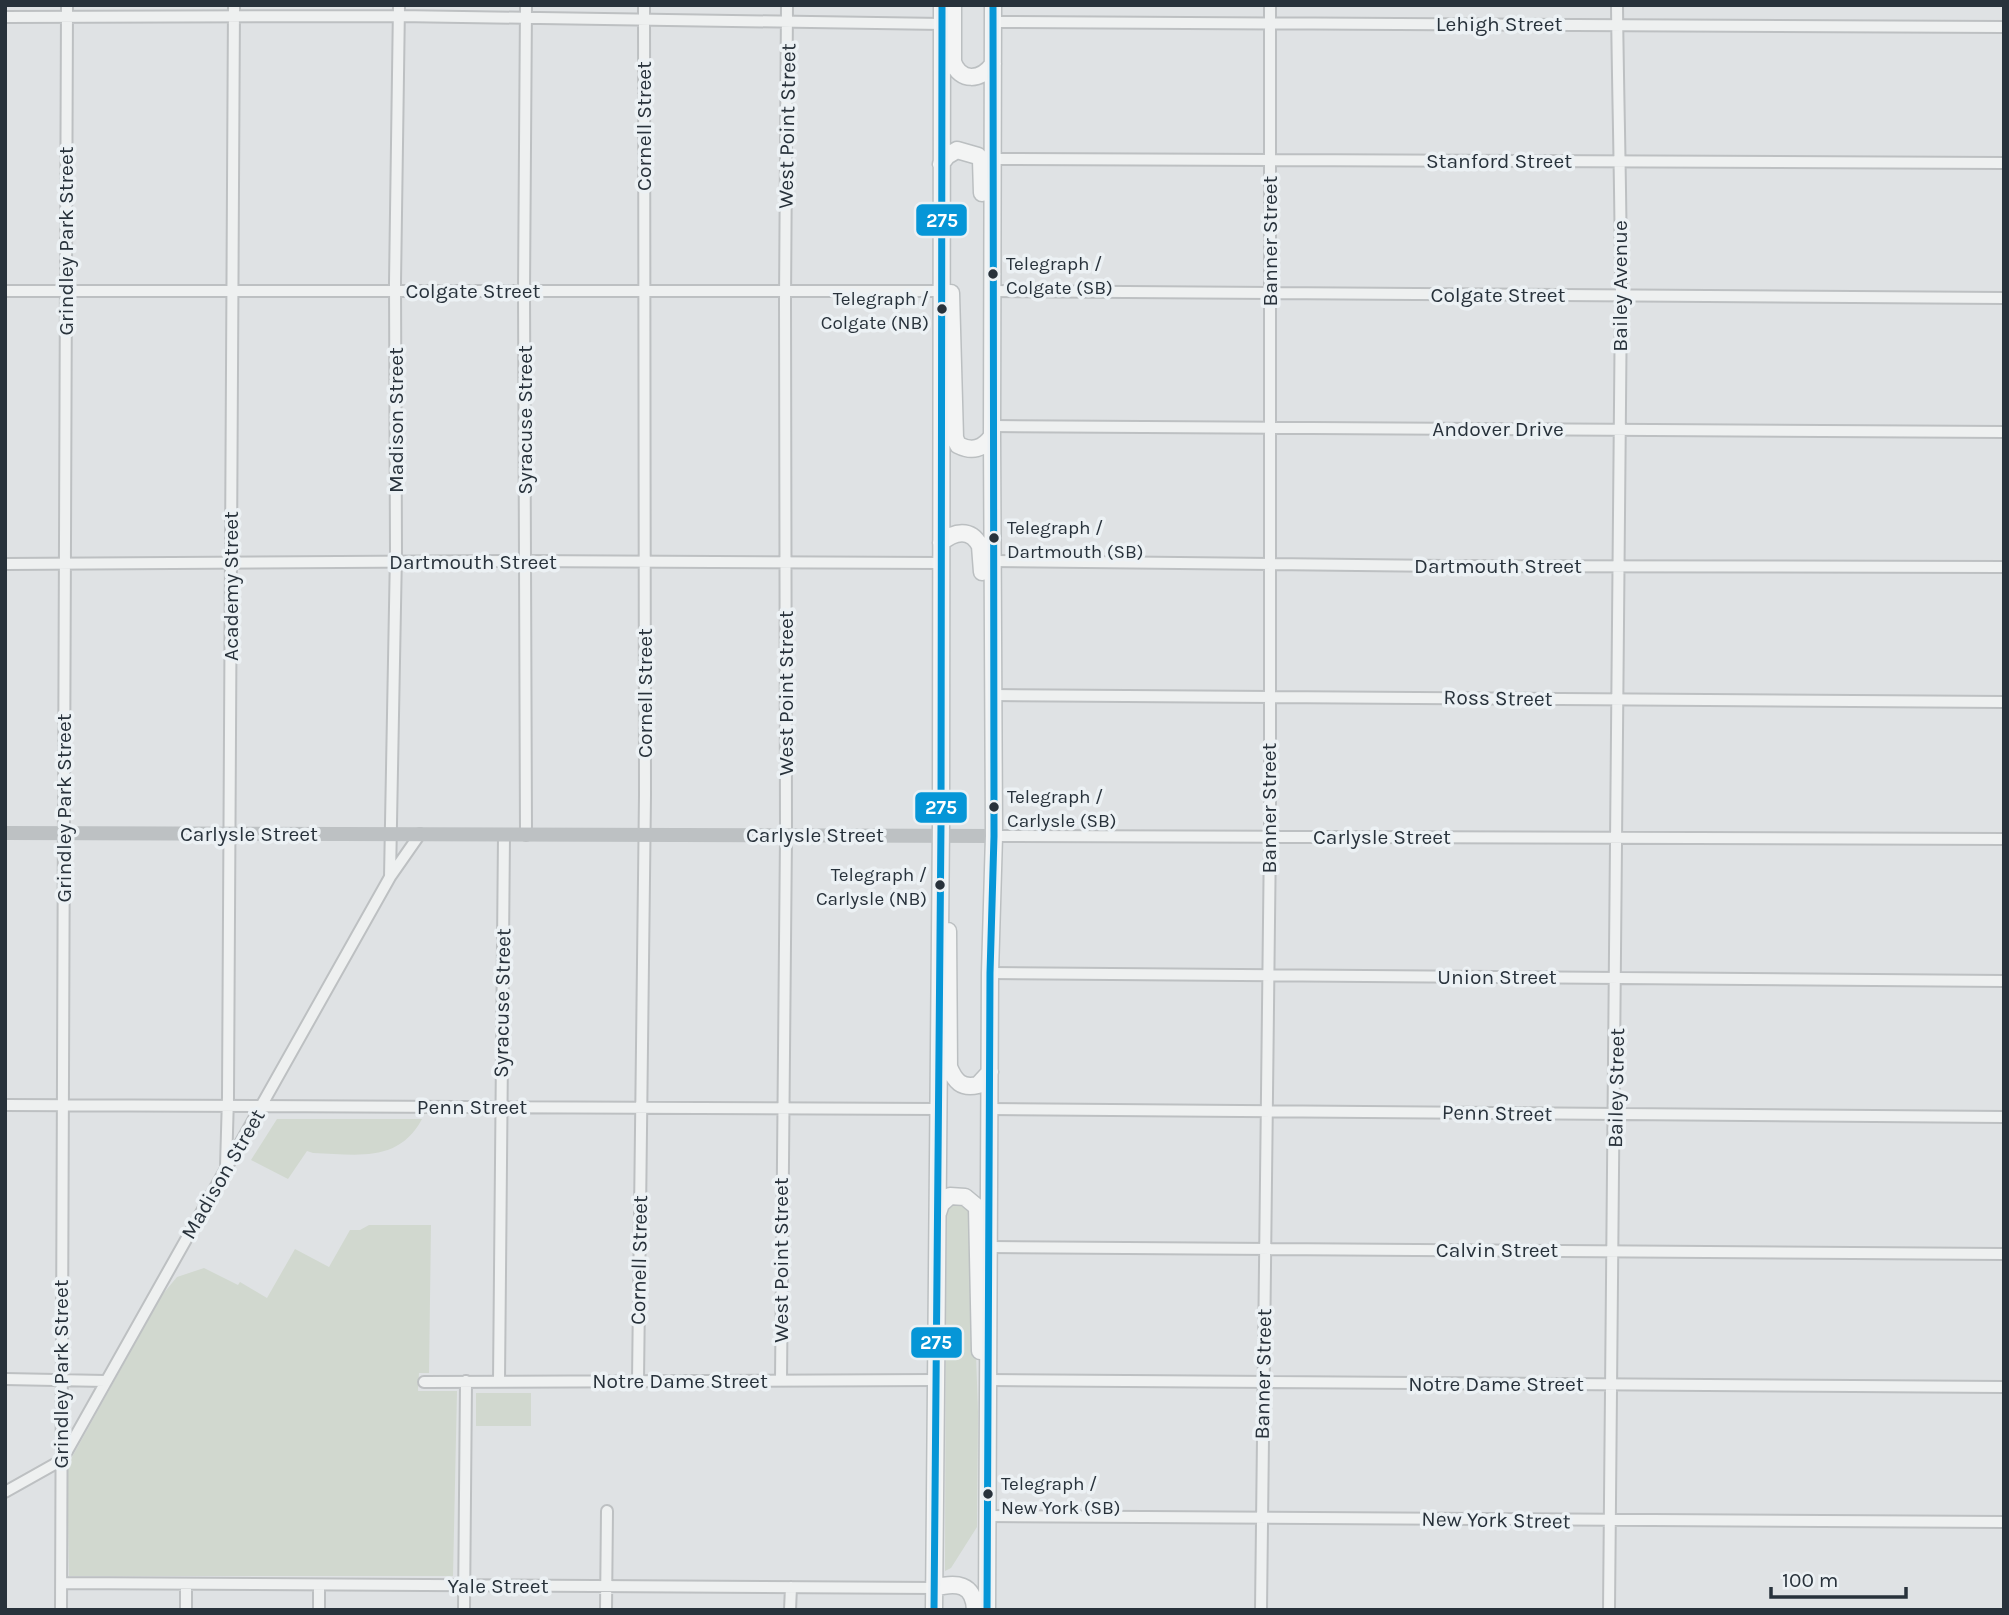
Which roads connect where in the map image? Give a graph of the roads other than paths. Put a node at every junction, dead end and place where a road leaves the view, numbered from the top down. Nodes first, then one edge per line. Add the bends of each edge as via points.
1 (526, 5) edge
2 (644, 5) edge
3 (787, 5) edge
4 (942, 5) edge
5 (953, 5) edge
6 (993, 5) edge
7 (1270, 5) edge
8 (1618, 5) edge
9 (234, 10) edge
10 (399, 10) edge
11 (67, 11) edge
12 (5, 17) edge
13 (526, 18) junction
14 (644, 19) junction
15 (788, 22) junction
16 (993, 22) junction
17 (942, 24) junction
18 (1270, 24) junction
19 (1619, 24) junction
20 (2004, 27) edge
21 (993, 64) junction
22 (993, 159) junction
23 (1270, 161) junction
24 (1620, 161) junction
25 (941, 163) junction
26 (2004, 163) edge
27 (941, 246) junction
28 (233, 290) junction
29 (5, 291) edge
30 (396, 291) junction
31 (524, 291) junction
32 (645, 291) junction
33 (785, 291) junction
34 (942, 291) junction
35 (992, 291) junction
36 (66, 292) junction
37 (1270, 293) junction
38 (1620, 296) junction
39 (2004, 298) edge
40 (992, 348) junction
41 (1269, 429) junction
42 (1619, 430) junction
43 (992, 431) junction
44 (2004, 432) edge
45 (941, 543) junction
46 (526, 561) junction
47 (645, 561) junction
48 (992, 561) junction
49 (231, 562) junction
50 (396, 563) junction
51 (786, 563) junction
52 (941, 563) junction
53 (5, 564) edge
54 (65, 564) junction
55 (1269, 564) junction
56 (1619, 566) junction
57 (2004, 567) edge
58 (992, 695) junction
59 (1269, 696) junction
60 (1617, 699) junction
61 (2004, 702) edge
62 (992, 712) junction
63 (5, 833) edge
64 (64, 833) junction
65 (229, 834) junction
66 (392, 834) junction
67 (420, 834) junction
68 (504, 835) junction
69 (526, 835) junction
70 (644, 835) junction
71 (786, 835) junction
72 (941, 836) junction
73 (993, 836) junction
74 (1269, 836) junction
75 (1617, 838) junction
76 (2004, 839) edge
77 (390, 877) junction
78 (940, 901) junction
79 (990, 973) junction
80 (1268, 976) junction
81 (1617, 978) junction
82 (2004, 981) edge
83 (990, 1072) junction
84 (5, 1105) edge
85 (63, 1105) junction
86 (228, 1106) junction
87 (261, 1106) junction
88 (502, 1107) junction
89 (782, 1107) junction
90 (641, 1108) junction
91 (938, 1109) junction
92 (989, 1110) junction
93 (1266, 1111) junction
94 (1616, 1115) junction
95 (2004, 1117) edge
96 (226, 1167) junction
97 (938, 1213) junction
98 (990, 1247) junction
99 (1265, 1249) junction
100 (1614, 1251) junction
101 (2004, 1254) edge
102 (5, 1379) edge
103 (61, 1380) junction
104 (781, 1380) junction
105 (936, 1380) junction
106 (989, 1380) junction
107 (105, 1381) junction
108 (466, 1381) junction
109 (499, 1381) junction
110 (638, 1381) junction
111 (424, 1382) dead end
112 (1263, 1382) junction
113 (1613, 1385) junction
114 (2004, 1387) edge
115 (988, 1401) junction
116 (62, 1460) junction
117 (5, 1492) edge
118 (607, 1511) dead end
119 (987, 1516) junction
120 (1262, 1517) junction
121 (1609, 1521) junction
122 (2004, 1522) edge
123 (61, 1583) junction
124 (186, 1584) junction
125 (319, 1585) junction
126 (464, 1586) junction
127 (607, 1587) junction
128 (791, 1587) junction
129 (934, 1588) junction
130 (61, 1610) edge
131 (186, 1610) edge
132 (319, 1610) edge
133 (464, 1610) edge
134 (606, 1610) edge
135 (790, 1610) edge
136 (934, 1610) edge
137 (975, 1610) edge
138 (987, 1610) edge
139 (1261, 1610) edge
140 (1609, 1610) edge

1 - 13 street, Syracuse Street
2 - 14 street, Cornell Street
3 - 15 street, West Point Street
4 - 17 main road
5 - 21 main road via 953,62 960,74 983,74
6 - 16 main road
7 - 18 street, Banner Street
8 - 19 street, Bailey Avenue
9 - 10 street
9 - 11 street
9 - 28 street, Academy Street
10 - 13 street
10 - 30 street, Madison Street
11 - 12 street
11 - 36 street, Grindley Park Street
13 - 14 street
13 - 31 street, Syracuse Street
14 - 15 street
14 - 32 street, Cornell Street
15 - 17 street
15 - 33 street, West Point Street
16 - 18 street, Lehigh Street
16 - 21 main road
17 - 25 main road
18 - 19 street, Lehigh Street
18 - 23 street, Banner Street
19 - 20 street, Lehigh Street
19 - 24 street, Bailey Avenue
21 - 22 main road
22 - 23 street, Stanford Street
22 - 35 main road
23 - 24 street, Stanford Street
23 - 37 street, Banner Street
24 - 26 street, Stanford Street
24 - 38 street, Bailey Avenue
25 - 27 main road
25 - 40 main road via 957,150 971,152 981,160 982,293
27 - 34 main road
27 - 43 main road via 953,319 955,438 958,445 982,447
28 - 30 street, Colgate Street
28 - 36 street, Colgate Street
28 - 49 street, Academy Street
29 - 36 street, Colgate Street
30 - 31 street, Colgate Street
30 - 50 street, Madison Street
31 - 32 street, Colgate Street
31 - 46 street, Syracuse Street
32 - 33 street, Colgate Street
32 - 47 street, Cornell Street
33 - 34 street, Colgate Street
33 - 51 street, West Point Street
34 - 45 main road
35 - 37 street, Colgate Street
35 - 40 main road
36 - 54 street, Grindley Park Street
37 - 38 street, Colgate Street
37 - 41 street, Banner Street
38 - 39 street, Colgate Street
38 - 42 street, Bailey Avenue
40 - 43 main road
41 - 42 street, Andover Drive
41 - 43 street, Andover Drive
41 - 55 street, Banner Street
42 - 44 street, Andover Drive
42 - 56 street, Bailey Avenue
43 - 48 main road
45 - 52 main road
45 - 62 main road via 960,532 980,546 982,676
46 - 47 street, Dartmouth Street
46 - 50 street, Dartmouth Street
46 - 69 street, Syracuse Street
47 - 51 street, Dartmouth Street
47 - 70 street, Cornell Street
48 - 55 street, Dartmouth Street
48 - 58 main road
49 - 50 street, Dartmouth Street
49 - 54 street, Dartmouth Street
49 - 65 street, Academy Street
50 - 66 street, Madison Street
51 - 52 street, Dartmouth Street
51 - 71 street, West Point Street
52 - 72 main road
53 - 54 street, Dartmouth Street
54 - 64 street, Grindley Park Street
55 - 56 street, Dartmouth Street
55 - 59 street, Banner Street
56 - 57 street, Dartmouth Street
56 - 60 street, Bailey Street
58 - 59 street, Ross Street
58 - 62 main road
59 - 60 street, Ross Street
59 - 74 street, Banner Street
60 - 61 street, Ross Street
60 - 75 street, Bailey Street
62 - 73 main road
63 - 64 street, Carlysle Street
64 - 65 street, Carlysle Street
64 - 85 street, Grindley Park Street
65 - 66 street, Carlysle Street
65 - 86 street, Academy Street
66 - 67 street, Carlysle Street
66 - 77 street, Madison Street
67 - 68 street, Carlysle Street
67 - 77 street, Madison Street
68 - 69 street, Carlysle Street
68 - 88 street, Syracuse Street
69 - 70 street, Carlysle Street
70 - 71 street, Carlysle Street
70 - 90 street, Cornell Street
71 - 72 street, Carlysle Street
71 - 89 street, West Point Street
72 - 73 street, Carlysle Street
72 - 78 main road
73 - 74 street, Carlysle Street
73 - 79 main road
74 - 75 street, Carlysle Street
74 - 80 street, Banner Street
75 - 76 street, Carlysle Street
75 - 81 street, Bailey Street
77 - 87 street, Madison Street
78 - 83 main road via 950,957 949,1067 953,1078 964,1086 978,1085
78 - 91 main road
79 - 80 street, Union Street
79 - 83 main road
80 - 81 street, Union Street
80 - 93 street, Banner Street
81 - 82 street, Union Street
81 - 94 street, Bailey Street
83 - 92 main road
84 - 85 street, Penn Street
85 - 86 street, Penn Street
85 - 103 street, Grindley Park Street
86 - 87 street, Penn Street
86 - 96 street, Academy Street
87 - 88 street, Penn Street
87 - 96 street, Madison Street
88 - 90 street, Penn Street
88 - 109 street, Syracuse Street
89 - 90 street, Penn Street
89 - 91 street, Penn Street
89 - 104 street, West Point Street
90 - 110 street, Cornell Street
91 - 97 main road
92 - 93 street, Penn Street
92 - 98 main road
93 - 94 street, Penn Street
93 - 99 street, Banner Street
94 - 95 street, Penn Street
94 - 100 street, Bailey Street
96 - 107 street, Madison Street
97 - 105 main road
97 - 115 main road via 950,1196 965,1197 977,1207 978,1327
98 - 99 street, Calvin Street
98 - 106 main road
99 - 100 street, Calvin Street
99 - 112 street, Banner Street
100 - 101 street, Calvin Street
100 - 113 street, Bailey Street
102 - 103 street
103 - 107 street
103 - 116 street, Grindley Park Street
104 - 105 street, Notre Dame Street
104 - 110 street, Notre Dame Street
105 - 129 main road
106 - 112 street, Notre Dame Street
106 - 115 main road
107 - 116 street, Madison Street
108 - 109 street, Notre Dame Street
108 - 111 street, Notre Dame Street
108 - 126 street
109 - 110 street, Notre Dame Street
112 - 113 street, Notre Dame Street
112 - 120 street, Banner Street
113 - 114 street, Notre Dame Street
113 - 121 street, Bailey Street
115 - 119 main road
116 - 117 street
116 - 123 street, Grindley Park Street
118 - 127 street
119 - 120 street, New York Street
119 - 138 main road
120 - 121 street, New York Street
120 - 139 street, Banner Street
121 - 122 street, New York Street
121 - 140 street, Bailey Street
123 - 124 street, Yale Street
123 - 130 street, Grindley Park Street
124 - 125 street, Yale Street
124 - 131 street
125 - 126 street, Yale Street
125 - 132 street
126 - 127 street, Yale Street
126 - 133 street
127 - 128 street, Yale Street
127 - 134 street
128 - 129 street, Yale Street
128 - 135 street
129 - 136 main road
129 - 137 main road via 950,1584 967,1588

